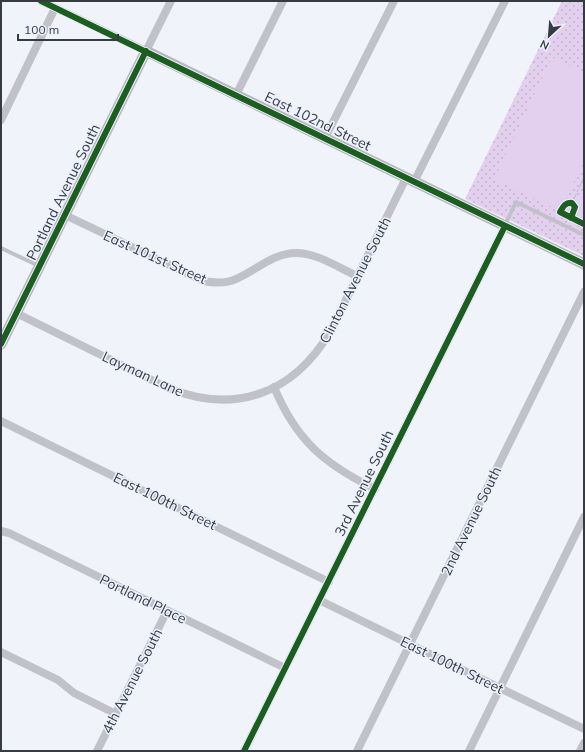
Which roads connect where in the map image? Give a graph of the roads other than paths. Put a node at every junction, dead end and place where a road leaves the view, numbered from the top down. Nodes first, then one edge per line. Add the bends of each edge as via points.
1 (41, 1) edge
2 (171, 1) edge
3 (283, 1) edge
4 (394, 1) edge
5 (505, 1) edge
6 (55, 8) junction
7 (146, 51) junction
8 (236, 95) junction
9 (1, 120) edge
10 (325, 138) junction
11 (410, 180) junction
12 (65, 215) junction
13 (505, 226) junction
14 (584, 235) edge
15 (1, 248) edge
16 (584, 264) edge
17 (39, 266) junction
18 (357, 276) junction
19 (584, 292) edge
20 (16, 313) junction
21 (1, 344) edge
22 (274, 387) junction
23 (1, 421) edge
24 (374, 489) junction
25 (584, 517) edge
26 (1, 531) edge
27 (329, 582) junction
28 (319, 600) junction
29 (167, 611) junction
30 (410, 644) junction
31 (1, 652) edge
32 (285, 668) junction
33 (500, 688) junction
34 (116, 714) junction
35 (584, 729) edge
36 (584, 743) edge
37 (97, 751) edge
38 (244, 751) edge
39 (357, 751) edge
40 (469, 751) edge
41 (580, 751) edge

1 - 6 street, East 102nd Street
2 - 7 street, Portland Avenue South
3 - 8 street
4 - 10 street
5 - 11 street, Clinton Avenue South
6 - 7 street, East 102nd Street
6 - 9 street
7 - 8 street, East 102nd Street
7 - 12 street, Portland Avenue South
8 - 10 street, East 102nd Street
10 - 11 street, East 102nd Street
11 - 13 street, East 102nd Street
11 - 18 street, Clinton Avenue South
12 - 17 street, Portland Avenue South
12 - 18 street, East 101st Street via 203,282 236,279 287,253 309,255
13 - 14 lane via 516,202
13 - 16 street, East 102nd Street
13 - 24 street, 3rd Avenue South
15 - 17 lane
17 - 20 street, Portland Avenue South
18 - 22 street, Clinton Avenue South via 322,346 300,370
19 - 30 street, 2nd Avenue South
20 - 21 street, Portland Avenue South
20 - 22 street, Layman Lane via 185,395 220,400 239,399
22 - 24 street via 283,409 308,443 340,471
23 - 27 street, East 100th Street
24 - 27 street, 3rd Avenue South
25 - 33 street
26 - 29 street, Portland Place
27 - 28 street, 3rd Avenue South
28 - 30 street, East 100th Street
28 - 32 street, 3rd Avenue South
29 - 32 street, Portland Place
29 - 34 street, 4th Avenue South
30 - 33 street, East 100th Street
30 - 39 street, 2nd Avenue South
31 - 34 street via 58,680 74,693
32 - 38 street, 3rd Avenue South
33 - 35 street, East 100th Street
33 - 40 street
34 - 37 street, 4th Avenue South
36 - 41 street

